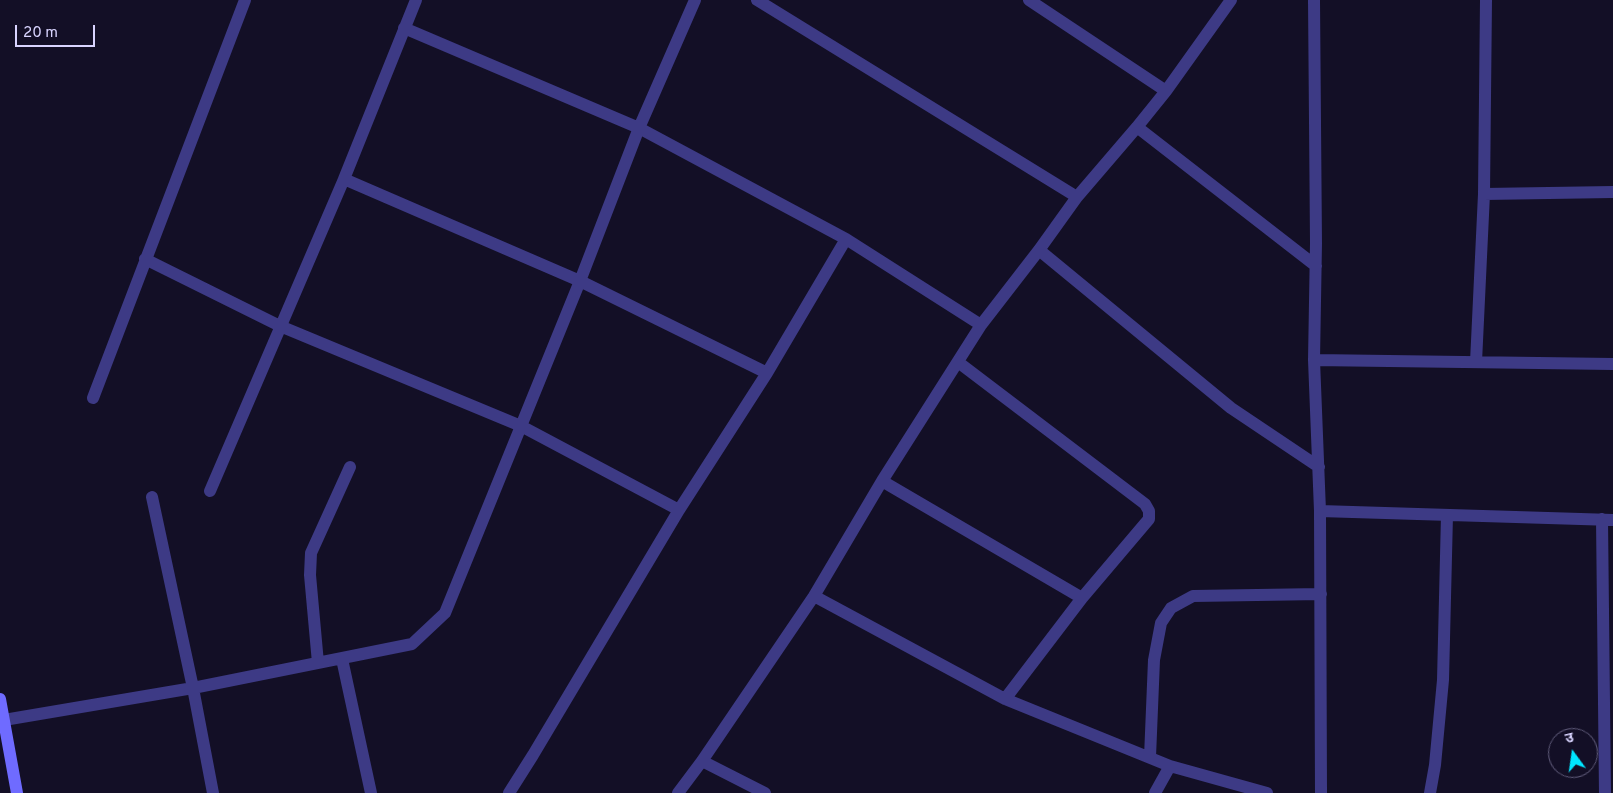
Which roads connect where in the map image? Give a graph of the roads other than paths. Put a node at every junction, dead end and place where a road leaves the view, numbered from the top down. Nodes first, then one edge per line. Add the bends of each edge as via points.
1 (245, 0) edge
2 (416, 0) edge
3 (695, 0) edge
4 (757, 0) edge
5 (1029, 0) edge
6 (1231, 0) edge
7 (1314, 0) edge
8 (1486, 0) edge
9 (404, 28) junction
10 (1166, 91) junction
11 (639, 128) junction
12 (1137, 128) junction
13 (344, 179) junction
14 (1613, 192) edge
15 (1484, 194) junction
16 (1077, 197) junction
17 (846, 239) junction
18 (1039, 250) junction
19 (145, 260) junction
20 (1316, 266) junction
21 (580, 281) junction
22 (981, 325) junction
23 (280, 326) junction
24 (1314, 360) junction
25 (958, 362) junction
26 (1476, 362) junction
27 (1613, 364) edge
28 (766, 373) junction
29 (93, 398) dead end
30 (521, 426) junction
31 (350, 467) dead end
32 (1319, 467) junction
33 (882, 481) junction
34 (210, 491) dead end
35 (152, 496) dead end
36 (679, 510) junction
37 (1320, 511) junction
38 (1447, 515) junction
39 (1607, 520) edge
40 (1321, 594) junction
41 (814, 596) junction
42 (1082, 598) junction
43 (342, 660) junction
44 (318, 663) junction
45 (194, 688) junction
46 (1005, 699) junction
47 (0, 700) edge
48 (4, 720) junction
49 (1150, 757) junction
50 (702, 761) junction
51 (1170, 766) junction
52 (17, 793) edge
53 (213, 793) edge
54 (371, 793) edge
55 (509, 793) edge
56 (678, 793) edge
57 (766, 793) edge
58 (1155, 793) edge
59 (1267, 793) edge
60 (1321, 793) edge
61 (1430, 793) edge
62 (1605, 793) edge

1 - 19 street
2 - 9 street
3 - 11 street
4 - 16 street
5 - 10 street
6 - 10 street
7 - 20 street
8 - 15 street
9 - 11 street
9 - 13 street
10 - 12 street
11 - 17 street
11 - 21 street
12 - 16 street
12 - 20 street
13 - 21 street
13 - 23 street
14 - 15 street
15 - 26 street
16 - 18 street
17 - 22 street
17 - 28 street
18 - 22 street
18 - 32 street via 1231,408
19 - 23 street
19 - 29 street
20 - 24 street
21 - 28 street
21 - 30 street
22 - 25 street
23 - 30 street
23 - 34 street
24 - 26 street
24 - 32 street
25 - 33 street
25 - 42 street via 1145,504 1149,519
26 - 27 street
28 - 36 street
30 - 36 street
30 - 43 street via 445,613 412,644
31 - 44 street via 311,553
32 - 37 street
33 - 41 street
33 - 42 street
35 - 45 street
36 - 55 street
37 - 38 street
37 - 40 street
38 - 39 street
38 - 61 street via 1443,680
39 - 62 street
40 - 49 street via 1193,596 1170,608 1161,624 1154,660
40 - 60 street
41 - 46 street
41 - 50 street
42 - 46 street
43 - 44 street
43 - 54 street
44 - 45 street
45 - 48 street
45 - 53 street
46 - 49 street
47 - 48 main road
48 - 52 main road
49 - 51 street
50 - 56 street
50 - 57 street
51 - 58 street
51 - 59 street

